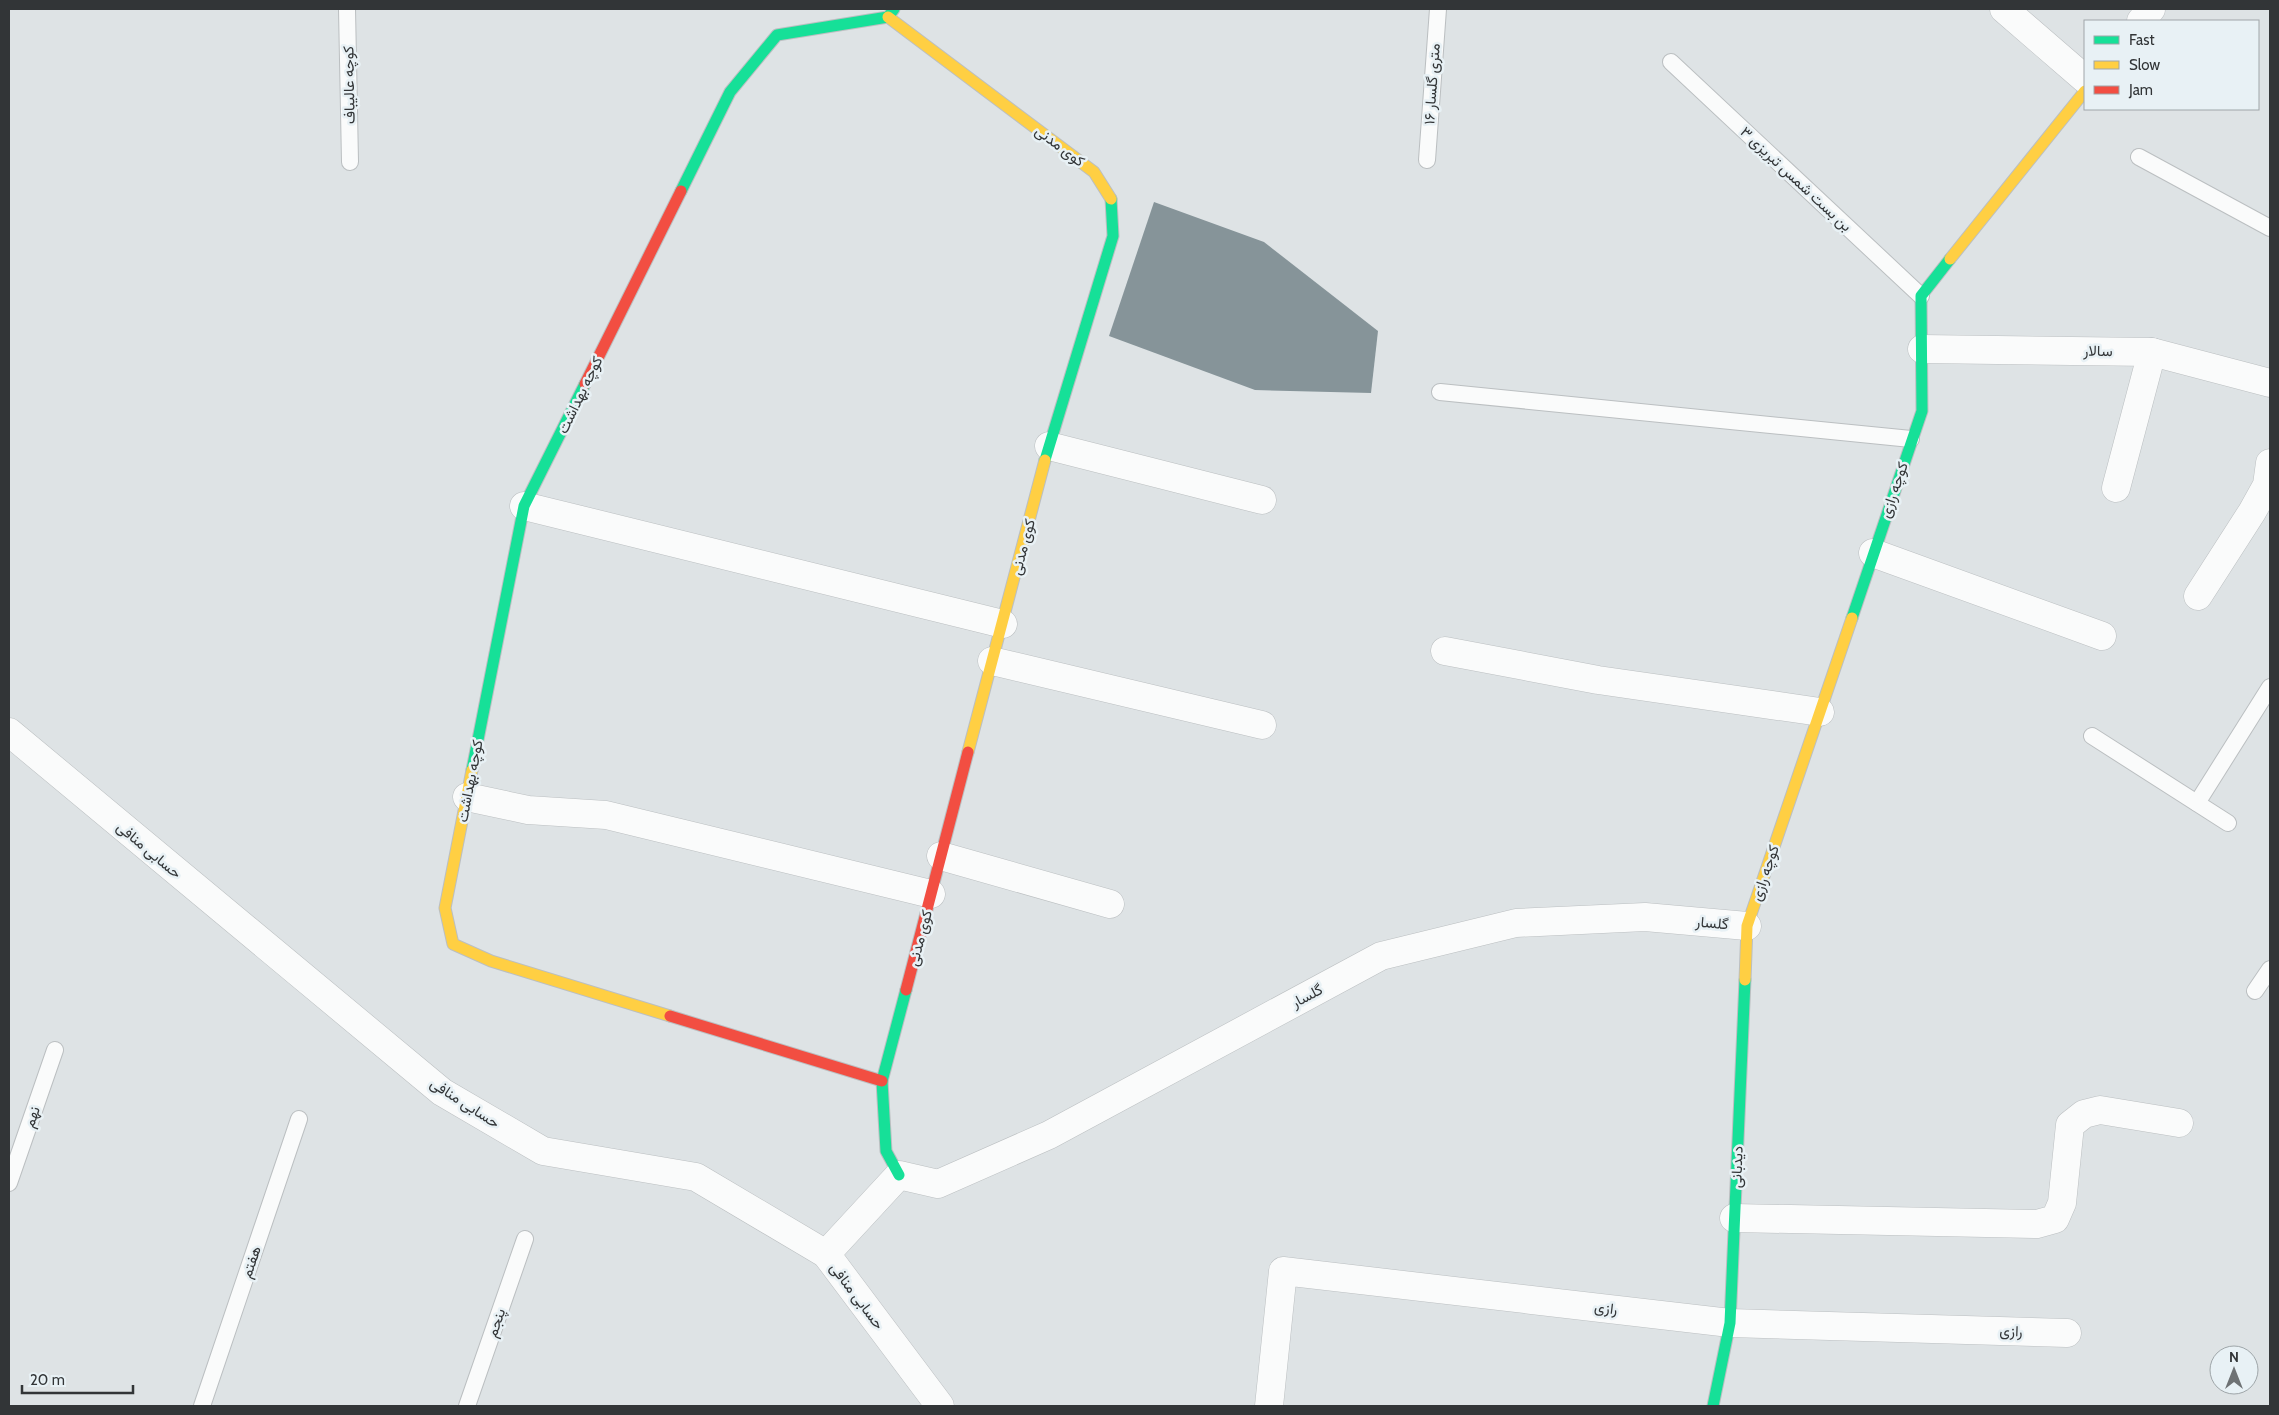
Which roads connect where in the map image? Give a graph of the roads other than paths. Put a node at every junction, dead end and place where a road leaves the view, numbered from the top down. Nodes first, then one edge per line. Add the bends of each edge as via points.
1 (347, 9) edge
2 (1438, 9) edge
3 (2004, 9) edge
4 (2151, 9) edge
5 (891, 13) edge
6 (2142, 20) edge
7 (1671, 62) dead end
8 (2084, 78) edge
9 (2084, 92) edge
10 (2139, 157) dead end
11 (1426, 160) dead end
12 (350, 162) dead end
13 (2270, 228) edge
14 (1921, 296) junction
15 (1922, 348) junction
16 (2152, 352) junction
17 (2270, 383) edge
18 (1440, 392) dead end
19 (1911, 439) junction
20 (1049, 446) junction
21 (2270, 464) edge
22 (2116, 488) dead end
23 (1262, 500) dead end
24 (524, 506) junction
25 (1873, 553) junction
26 (2198, 596) dead end
27 (1002, 624) junction
28 (2102, 636) dead end
29 (1445, 651) dead end
30 (992, 661) junction
31 (2270, 687) edge
32 (1820, 712) junction
33 (1262, 725) dead end
34 (9, 732) edge
35 (2092, 736) dead end
36 (467, 797) junction
37 (2197, 803) junction
38 (2228, 823) dead end
39 (941, 856) junction
40 (932, 894) junction
41 (1110, 904) dead end
42 (1747, 926) junction
43 (2270, 969) edge
44 (2255, 991) dead end
45 (55, 1050) dead end
46 (882, 1081) junction
47 (299, 1119) dead end
48 (2179, 1123) dead end
49 (899, 1174) junction
50 (9, 1183) edge
51 (1734, 1218) junction
52 (525, 1239) dead end
53 (826, 1254) junction
54 (1730, 1323) junction
55 (2067, 1333) dead end
56 (202, 1406) edge
57 (467, 1406) edge
58 (940, 1406) edge
59 (1269, 1406) edge
60 (1713, 1406) edge

1 - 12 lane, کوچه عالیباف
2 - 11 lane, ۱۶ متری گلسار
3 - 8 street
4 - 6 street
5 - 20 street, کوی مدنی via 1094,172 1111,199 1113,236
5 - 24 street, کوچه بهداشت via 777,35 730,92
7 - 14 lane, بن بست شمس تبریزی ۳
9 - 14 street
10 - 13 lane
14 - 15 street, کوچه رازی
15 - 16 street, سالار
15 - 19 street, کوچه رازی via 1922,411
16 - 17 street, سالار
16 - 22 street
18 - 19 lane
19 - 25 street, کوچه رازی
20 - 23 street
20 - 27 street, کوی مدنی
21 - 26 street via 2267,485
24 - 27 street
24 - 36 street, کوچه بهداشت
25 - 28 street
25 - 32 street, کوچه رازی
27 - 30 street, کوی مدنی
29 - 32 street via 1598,680
30 - 33 street
30 - 39 street, کوی مدنی
31 - 37 lane
32 - 42 street, کوچه رازی
34 - 53 street, حسابی منافی via 442,1092 543,1151 696,1177
35 - 37 lane
36 - 40 street via 528,810 606,815
36 - 46 street, کوچه بهداشت via 445,908 453,944 490,961
37 - 38 lane
39 - 40 street, کوی مدنی
39 - 41 street
40 - 46 street, کوی مدنی
42 - 49 street, گلسار via 1645,917 1516,923 1381,956 1049,1135 938,1184
42 - 51 street, دیدبانی
43 - 44 lane
45 - 50 lane, نهم
46 - 49 street, کوی مدنی via 886,1151
47 - 56 lane, هفتم
48 - 51 street via 2100,1110 2084,1114 2070,1125 2062,1204 2054,1219 2037,1224
49 - 53 street
51 - 54 street, دیدبانی
52 - 57 lane, پنجم
53 - 58 street, حسابی منافی
54 - 55 street, رازی
54 - 59 street, رازی via 1283,1271
54 - 60 street, دیدبانی

